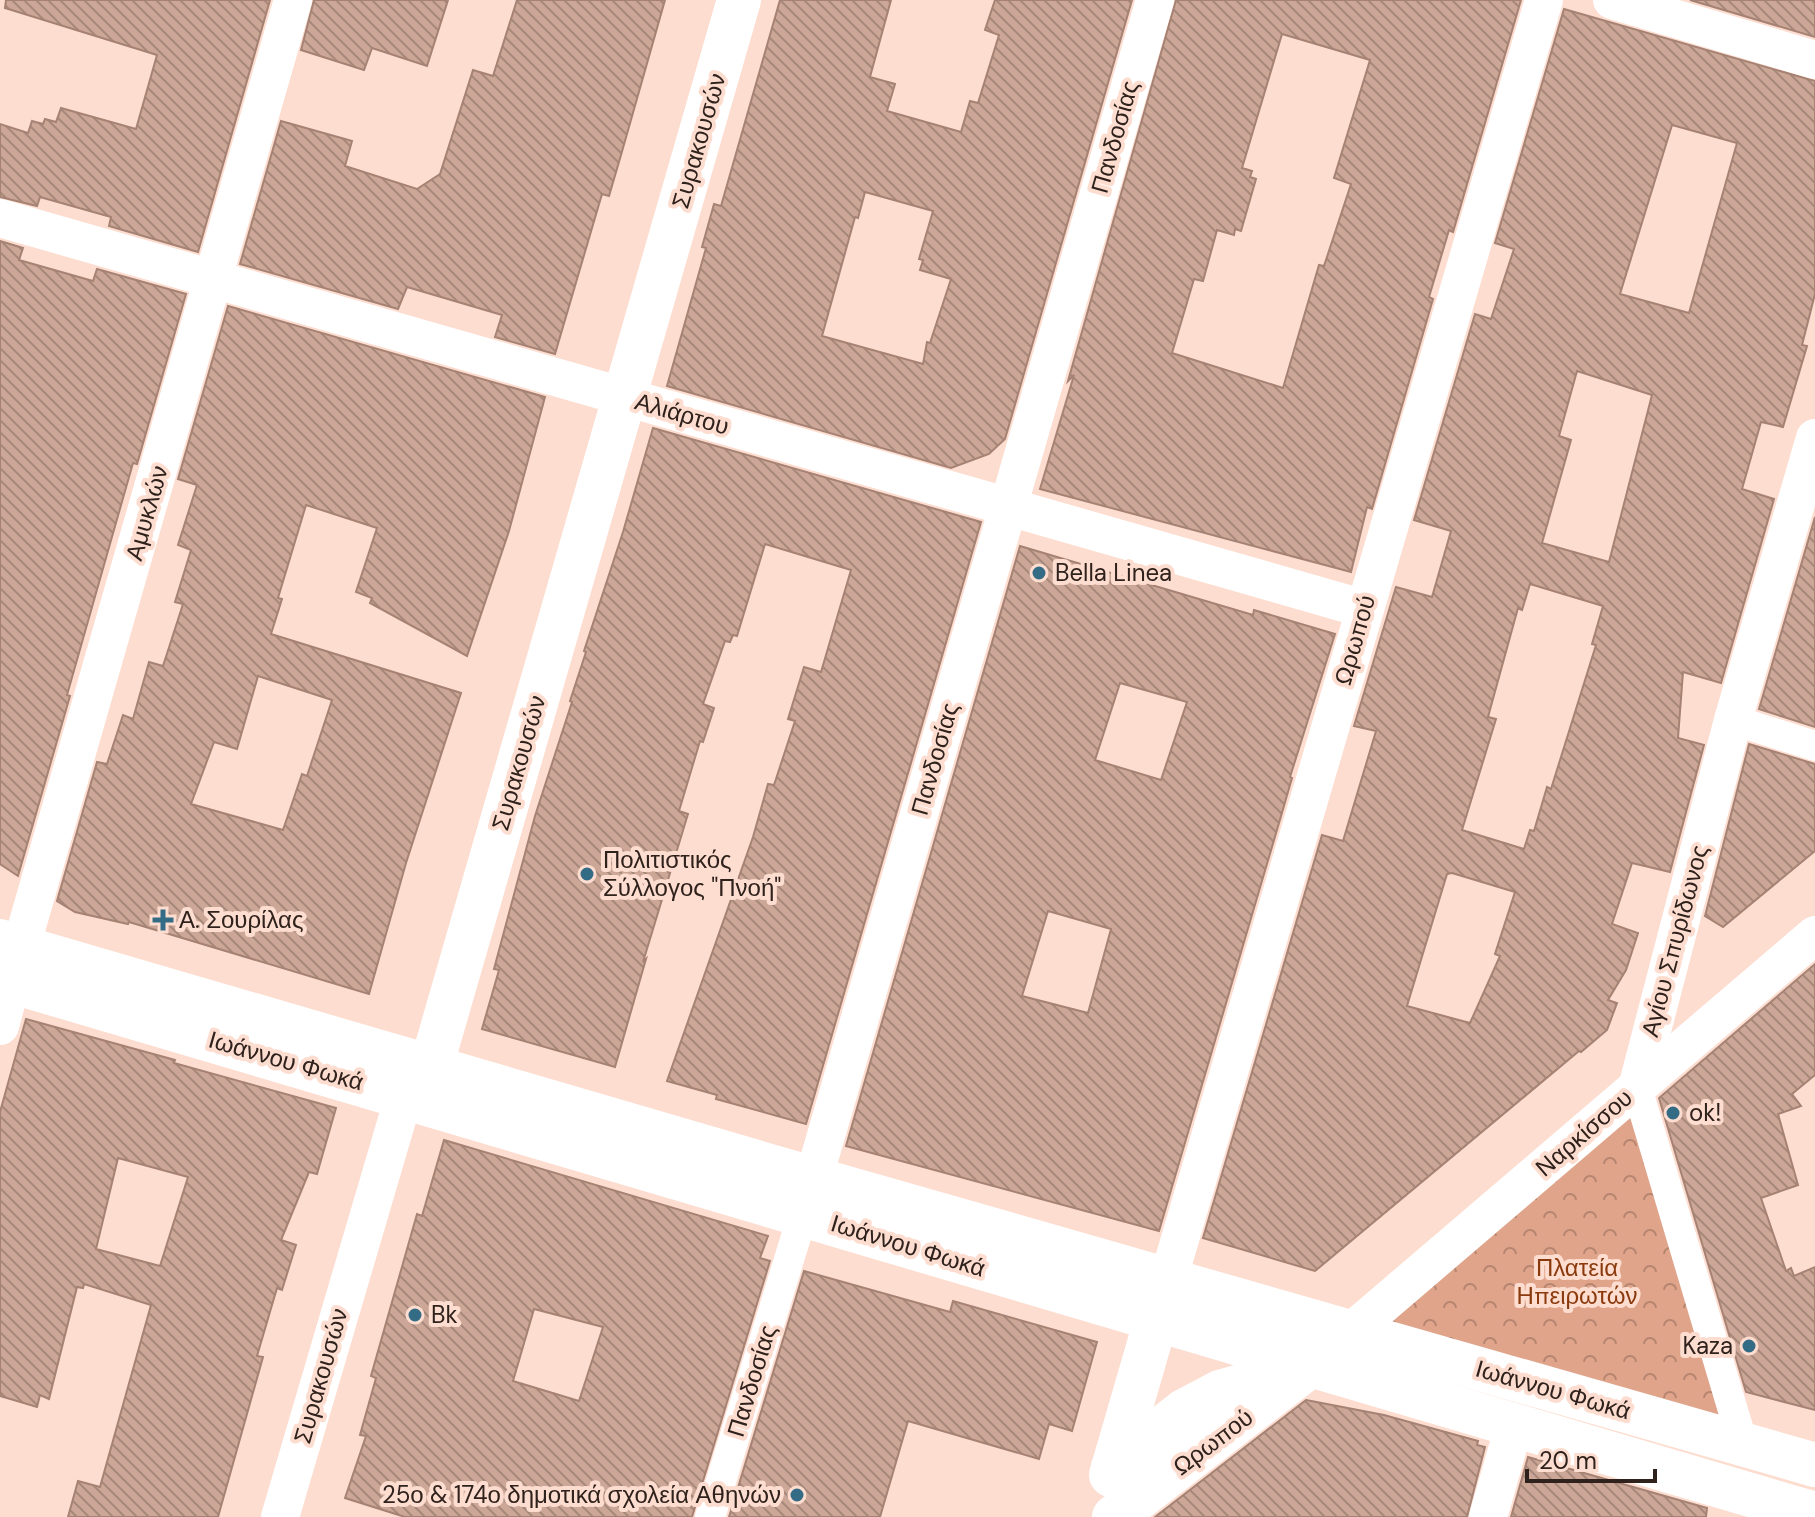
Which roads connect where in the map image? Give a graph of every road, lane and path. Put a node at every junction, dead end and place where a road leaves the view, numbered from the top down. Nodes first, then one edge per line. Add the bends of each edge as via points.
1 (293, 0) edge
2 (739, 0) edge
3 (1155, 0) edge
4 (1544, 0) edge
5 (1612, 0) edge
6 (1815, 60) edge
7 (0, 218) edge
8 (214, 279) junction
9 (624, 397) junction
10 (1815, 438) edge
11 (1008, 506) junction
12 (1365, 609) junction
13 (1733, 720) junction
14 (1815, 746) edge
15 (1815, 935) edge
16 (8, 962) edge
17 (0, 1026) edge
18 (417, 1081) junction
19 (1637, 1088) junction
20 (808, 1196) junction
21 (1162, 1300) junction
22 (1352, 1331) junction
23 (1312, 1367) junction
24 (1514, 1426) junction
25 (1743, 1444) junction
26 (1815, 1465) edge
27 (1113, 1467) junction
28 (1815, 1514) edge
29 (280, 1517) edge
30 (710, 1517) edge
31 (1100, 1517) edge
32 (1114, 1517) edge
33 (1488, 1517) edge

1 - 8 street, Αμυκλών
2 - 9 street, Συρακουσών
3 - 11 street, Πανδοσίας
4 - 12 street, Ωρωπού
5 - 6 street
7 - 8 street, Αλιάρτου
8 - 9 street, Αλιάρτου
8 - 16 street, Αμυκλών
9 - 11 street, Αλιάρτου
9 - 18 street, Συρακουσών
10 - 13 street, Αγίου Σπυρίδωνος
11 - 12 street, Αλιάρτου
11 - 20 street, Πανδοσίας
12 - 21 street, Ωρωπού
13 - 14 street
13 - 19 street, Αγίου Σπυρίδωνος
15 - 19 street, Ναρκίσσου
16 - 17 street, Αμυκλών
16 - 18 street, Ιωάννου Φωκά
18 - 20 street, Ιωάννου Φωκά
18 - 29 street, Συρακουσών
19 - 22 street, Ναρκίσσου
19 - 25 street
20 - 21 street, Ιωάννου Φωκά
20 - 30 street, Πανδοσίας
21 - 22 street, Ιωάννου Φωκά
21 - 23 street, Ιωάννου Φωκά
21 - 27 street, Ωρωπού
22 - 23 street, Ωρωπού
22 - 25 street, Ιωάννου Φωκά
23 - 24 street, Ιωάννου Φωκά
23 - 27 street, Ωρωπού via 1211,1397 1184,1411
23 - 32 street, Ωρωπού
24 - 28 street, Ιωάννου Φωκά
24 - 33 street
25 - 26 street, Ιωάννου Φωκά
27 - 31 street, Ωρωπού

